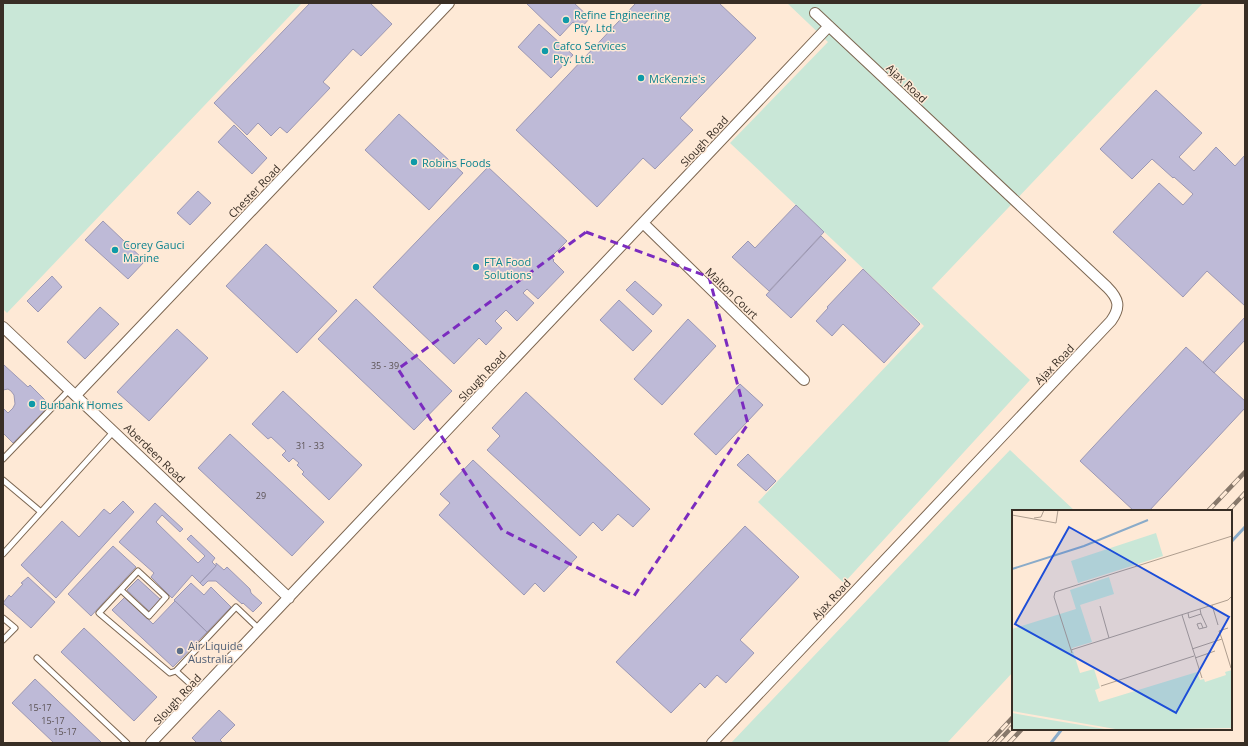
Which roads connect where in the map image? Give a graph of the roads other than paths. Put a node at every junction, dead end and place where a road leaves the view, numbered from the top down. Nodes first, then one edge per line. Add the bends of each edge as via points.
1 (449, 3) edge
2 (815, 13) dead end
3 (829, 26) junction
4 (643, 223) junction
5 (3, 327) edge
6 (804, 380) dead end
7 (73, 392) junction
8 (114, 431) junction
9 (3, 459) edge
10 (3, 480) edge
11 (41, 512) junction
12 (3, 554) edge
13 (121, 590) junction
14 (289, 598) junction
15 (3, 618) edge
16 (259, 629) junction
17 (3, 640) edge
18 (37, 658) dead end
19 (176, 671) junction
20 (199, 692) junction
21 (127, 743) edge
22 (151, 743) edge
23 (712, 743) edge

1 - 7 street, Chester Road
2 - 3 street, Ajax Road
3 - 4 street, Slough Road
3 - 23 street, Ajax Road via 1107,287 1116,298 1118,308 1115,317
4 - 6 street, Malton Court
4 - 14 street, Slough Road
5 - 7 street, Aberdeen Road
7 - 8 street, Aberdeen Road
7 - 9 lane
8 - 11 lane
8 - 14 street, Aberdeen Road
10 - 11 lane
11 - 12 lane
13 - 13 lane via 138,571 166,597 149,616
13 - 19 lane via 99,613 170,673
14 - 16 street, Slough Road
15 - 17 lane via 15,628
16 - 19 lane via 236,607
16 - 20 street, Slough Road
18 - 21 lane
19 - 20 lane
20 - 22 street, Slough Road

